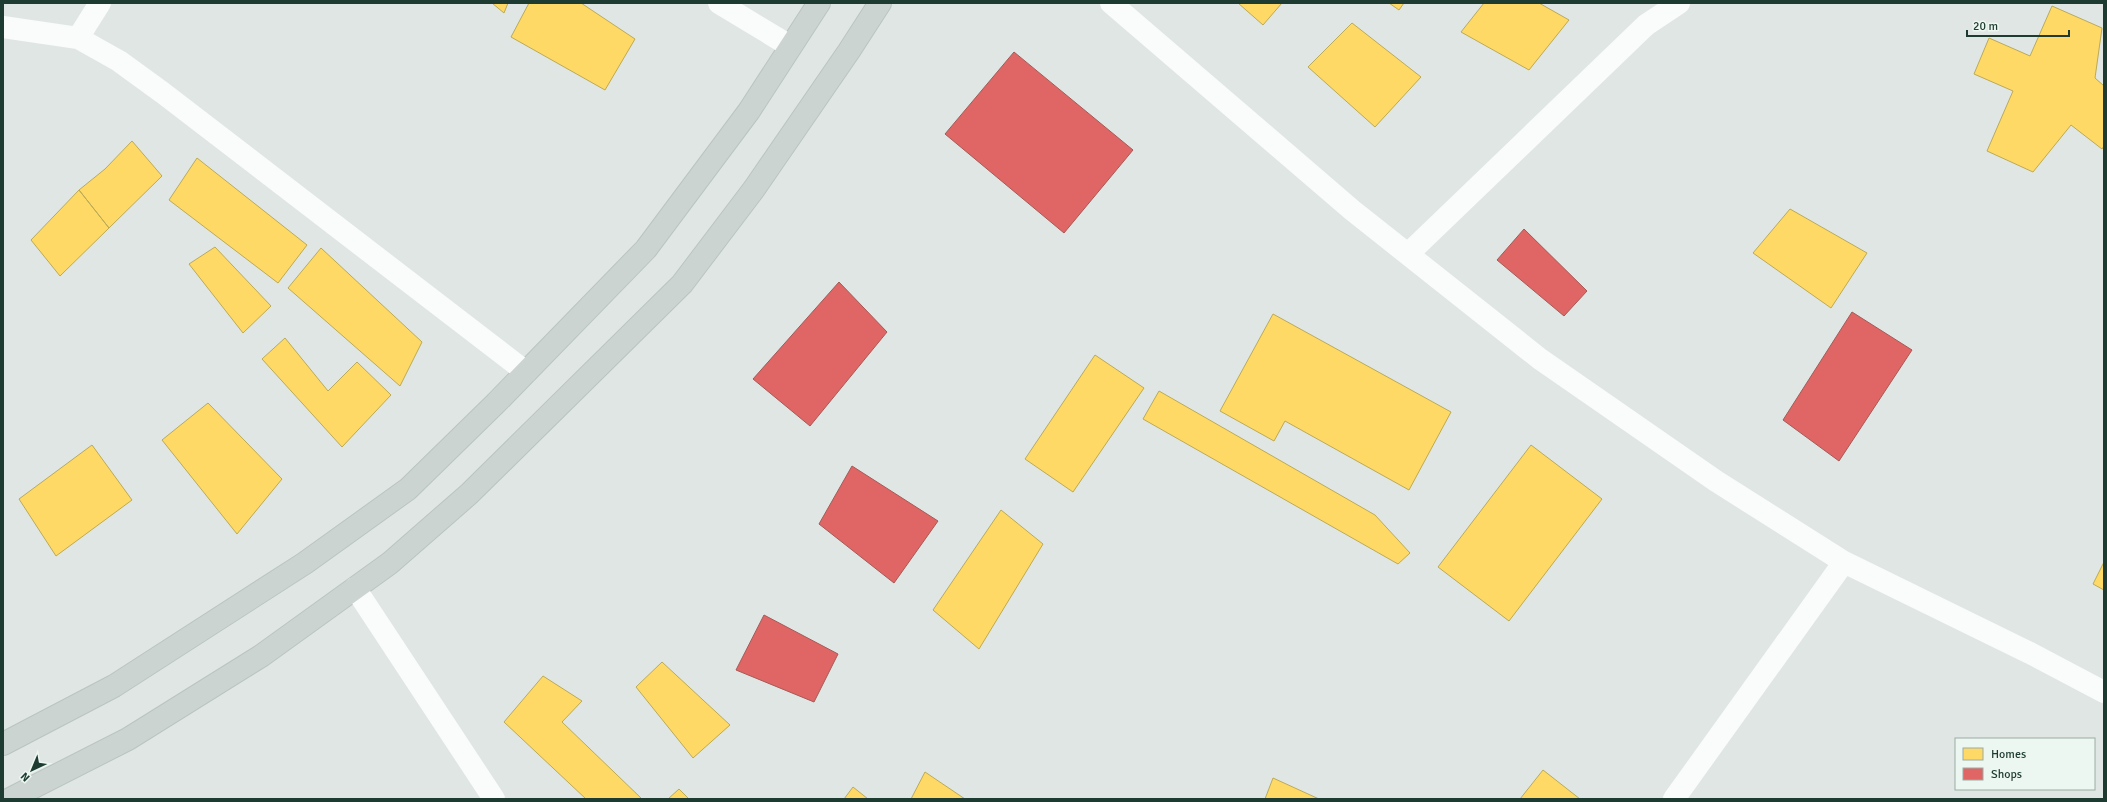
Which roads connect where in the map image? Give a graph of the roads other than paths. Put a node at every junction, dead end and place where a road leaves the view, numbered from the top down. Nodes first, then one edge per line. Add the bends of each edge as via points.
1 (100, 3) edge
2 (719, 3) edge
3 (818, 3) edge
4 (880, 3) edge
5 (1111, 3) edge
6 (1679, 3) edge
7 (3, 27) edge
8 (78, 38) junction
9 (790, 46) junction
10 (1408, 254) junction
11 (526, 372) junction
12 (1844, 562) junction
13 (355, 588) junction
14 (2104, 692) edge
15 (3, 744) edge
16 (10, 799) edge
17 (494, 799) edge
18 (1674, 799) edge

1 - 8 street
2 - 9 street
3 - 9 main road
4 - 13 main road via 754,189 682,284 469,494 390,563
5 - 10 street via 1352,210
6 - 10 street via 1646,25
7 - 8 street
8 - 11 street via 119,62 163,93
9 - 11 main road via 749,111 646,249
10 - 12 street via 1540,359 1716,481
11 - 15 main road via 408,489 306,563 114,686
12 - 14 street
12 - 18 street
13 - 16 main road via 261,656 128,739
13 - 17 street

